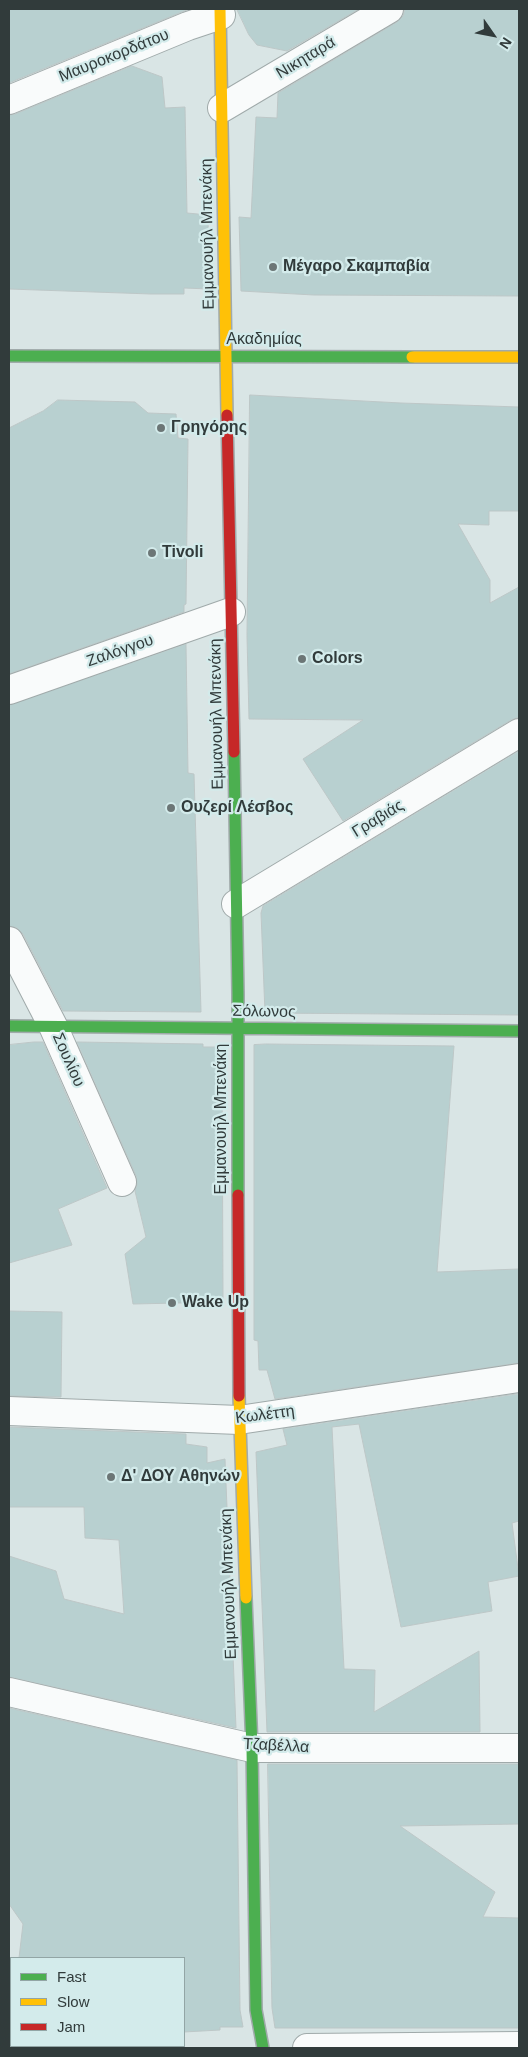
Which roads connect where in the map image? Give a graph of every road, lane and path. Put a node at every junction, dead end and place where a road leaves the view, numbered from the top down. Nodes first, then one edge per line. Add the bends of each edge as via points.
1 (389, 9) edge
2 (221, 12) edge
3 (9, 100) edge
4 (222, 108) junction
5 (9, 356) edge
6 (226, 357) junction
7 (519, 357) edge
8 (231, 612) junction
9 (9, 690) edge
10 (519, 733) edge
11 (236, 904) junction
12 (9, 941) edge
13 (9, 1026) edge
14 (53, 1026) junction
15 (238, 1028) junction
16 (519, 1031) edge
17 (122, 1182) dead end
18 (519, 1378) edge
19 (9, 1411) edge
20 (239, 1420) junction
21 (9, 1692) edge
22 (252, 1748) junction
23 (519, 1748) edge
24 (519, 2046) edge
25 (263, 2048) edge
26 (308, 2048) edge

1 - 4 street, Νικηταρά
2 - 3 street, Μαυροκορδάτου
2 - 4 street, Εμμανουήλ Μπενάκη
4 - 6 street, Εμμανουήλ Μπενάκη
5 - 6 street, Ακαδημίας
6 - 7 street, Ακαδημίας
6 - 8 street, Εμμανουήλ Μπενάκη
8 - 9 street, Ζαλόγγου
8 - 11 street, Εμμανουήλ Μπενάκη
10 - 11 street, Γραβιάς
11 - 15 street, Εμμανουήλ Μπενάκη
12 - 14 street, Σουλίου
13 - 14 street, Σόλωνος
14 - 15 street, Σόλωνος
14 - 17 street, Σουλίου
15 - 16 street, Σόλωνος
15 - 20 street, Εμμανουήλ Μπενάκη
18 - 20 street, Κωλέττη
19 - 20 street, Κωλέττη
20 - 22 street, Εμμανουήλ Μπενάκη
21 - 22 street, Τζαβέλλα
22 - 23 street, Τζαβέλλα
22 - 25 street, Εμμανουήλ Μπενάκη via 256,2010
24 - 26 street

